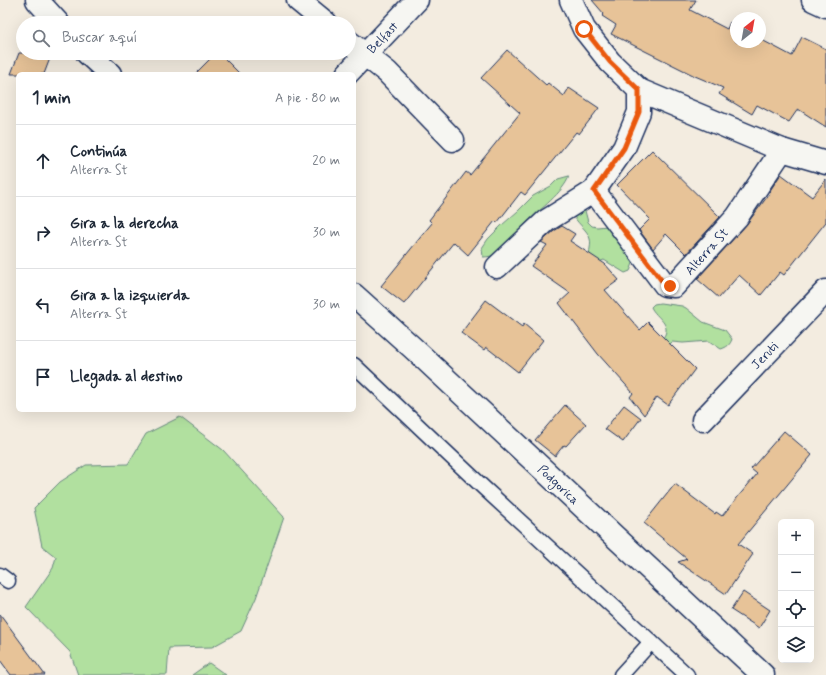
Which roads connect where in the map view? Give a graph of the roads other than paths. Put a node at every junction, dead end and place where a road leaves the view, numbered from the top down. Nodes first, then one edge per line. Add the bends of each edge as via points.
1 (37, 0) edge
2 (298, 0) edge
3 (417, 0) edge
4 (571, 0) edge
5 (813, 0) edge
6 (826, 6) edge
7 (52, 16) edge
8 (317, 16) edge
9 (357, 48) edge
10 (95, 60) edge
11 (352, 60) edge
12 (108, 72) edge
13 (348, 72) edge
14 (639, 90) junction
15 (454, 140) dead end
16 (782, 150) junction
17 (826, 163) edge
18 (594, 191) junction
19 (496, 267) dead end
20 (826, 291) edge
21 (356, 297) edge
22 (356, 368) edge
23 (703, 420) dead end
24 (650, 642) junction
25 (621, 675) edge
26 (687, 675) edge
27 (763, 675) edge

1 - 7 street
2 - 8 street
3 - 9 street, Belfast
4 - 14 street via 584,29 610,62
5 - 6 street
9 - 15 street via 387,72
10 - 12 street
11 - 13 street, Belfast
14 - 16 street
14 - 18 street via 639,112 624,148
16 - 17 street
16 - 18 street, Alterra St via 737,217 674,286 665,285
18 - 19 street via 546,221
20 - 23 street, Jeruti
21 - 27 street, Podgorica
22 - 24 lane
24 - 25 lane
24 - 26 lane

